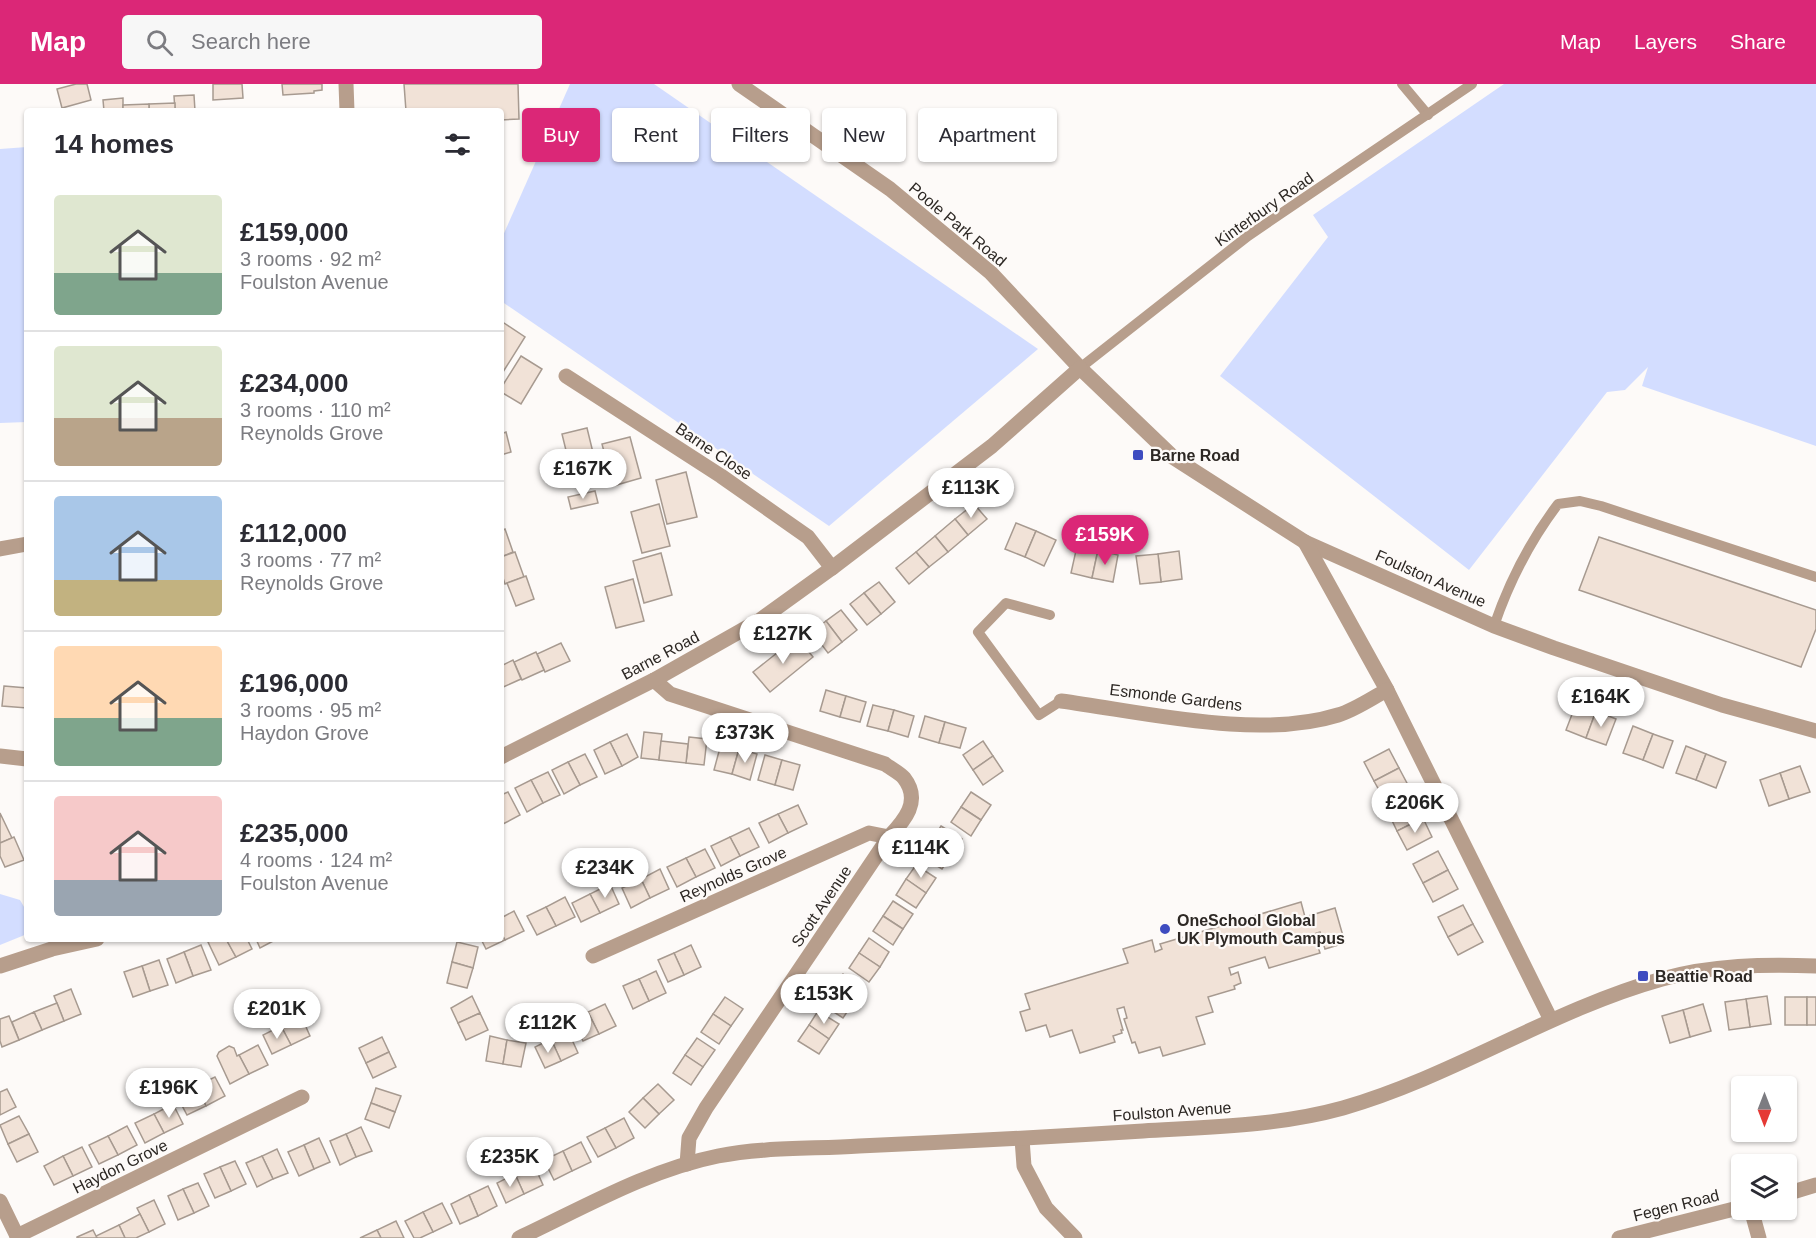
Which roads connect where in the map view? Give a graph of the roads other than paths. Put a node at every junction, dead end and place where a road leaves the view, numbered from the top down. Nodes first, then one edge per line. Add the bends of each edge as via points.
1 (346, 84) edge
2 (739, 84) edge
3 (1402, 84) edge
4 (1472, 84) edge
5 (347, 108) edge
6 (1428, 115) junction
7 (1080, 368) junction
8 (566, 376) dead end
9 (1305, 542) junction
10 (24, 545) edge
11 (0, 549) edge
12 (832, 568) junction
13 (1816, 577) edge
14 (1050, 615) dead end
15 (1494, 626) junction
16 (654, 680) junction
17 (1387, 690) junction
18 (1061, 701) joint
19 (1816, 731) edge
20 (504, 755) edge
21 (0, 756) edge
22 (24, 759) edge
23 (890, 837) junction
24 (84, 942) edge
25 (593, 956) dead end
26 (0, 966) edge
27 (1816, 966) edge
28 (1551, 1020) junction
29 (302, 1097) dead end
30 (1022, 1139) junction
31 (687, 1164) junction
32 (1816, 1185) edge
33 (1797, 1191) edge
34 (0, 1200) edge
35 (1731, 1210) edge
36 (1754, 1220) edge
37 (18, 1237) edge
38 (519, 1238) edge
39 (1075, 1238) edge
40 (1619, 1238) edge
41 (1759, 1238) edge

1 - 5 street
2 - 7 street, Poole Park Road via 890,189 973,258
3 - 6 lane
4 - 6 lane, Kinterbury Road
6 - 7 lane, Kinterbury Road via 1248,236
7 - 9 street, Foulston Avenue via 1174,458
7 - 12 street, Barne Road via 992,446
8 - 12 street, Barne Close via 808,537
9 - 15 street, Foulston Avenue
9 - 17 street
10 - 11 street
12 - 16 street, Barne Road via 760,620
13 - 15 lane via 1601,506 1580,501 1558,504 1507,588
14 - 18 lane via 1006,603 978,632 1039,715
15 - 19 street, Foulston Avenue via 1722,705
16 - 20 street, Barne Road
16 - 23 street, Scott Avenue via 670,694 885,764 904,778 912,796 908,817
17 - 18 street, Esmonde Gardens via 1339,715 1283,724 1219,723
17 - 28 street
21 - 22 street
23 - 25 street, Reynolds Grove via 869,833
23 - 31 street, Scott Avenue via 706,1108 689,1138
24 - 26 street
27 - 28 street, Foulston Avenue via 1770,964 1712,969 1662,979
28 - 30 street, Foulston Avenue via 1414,1083 1342,1108 1264,1124
29 - 37 street, Haydon Grove
30 - 31 street, Foulston Avenue via 777,1149 719,1155
30 - 39 street via 1024,1166 1046,1208
31 - 38 street, Foulston Avenue via 660,1172
32 - 33 street
34 - 37 street
35 - 40 street, Fegen Road
36 - 41 street

